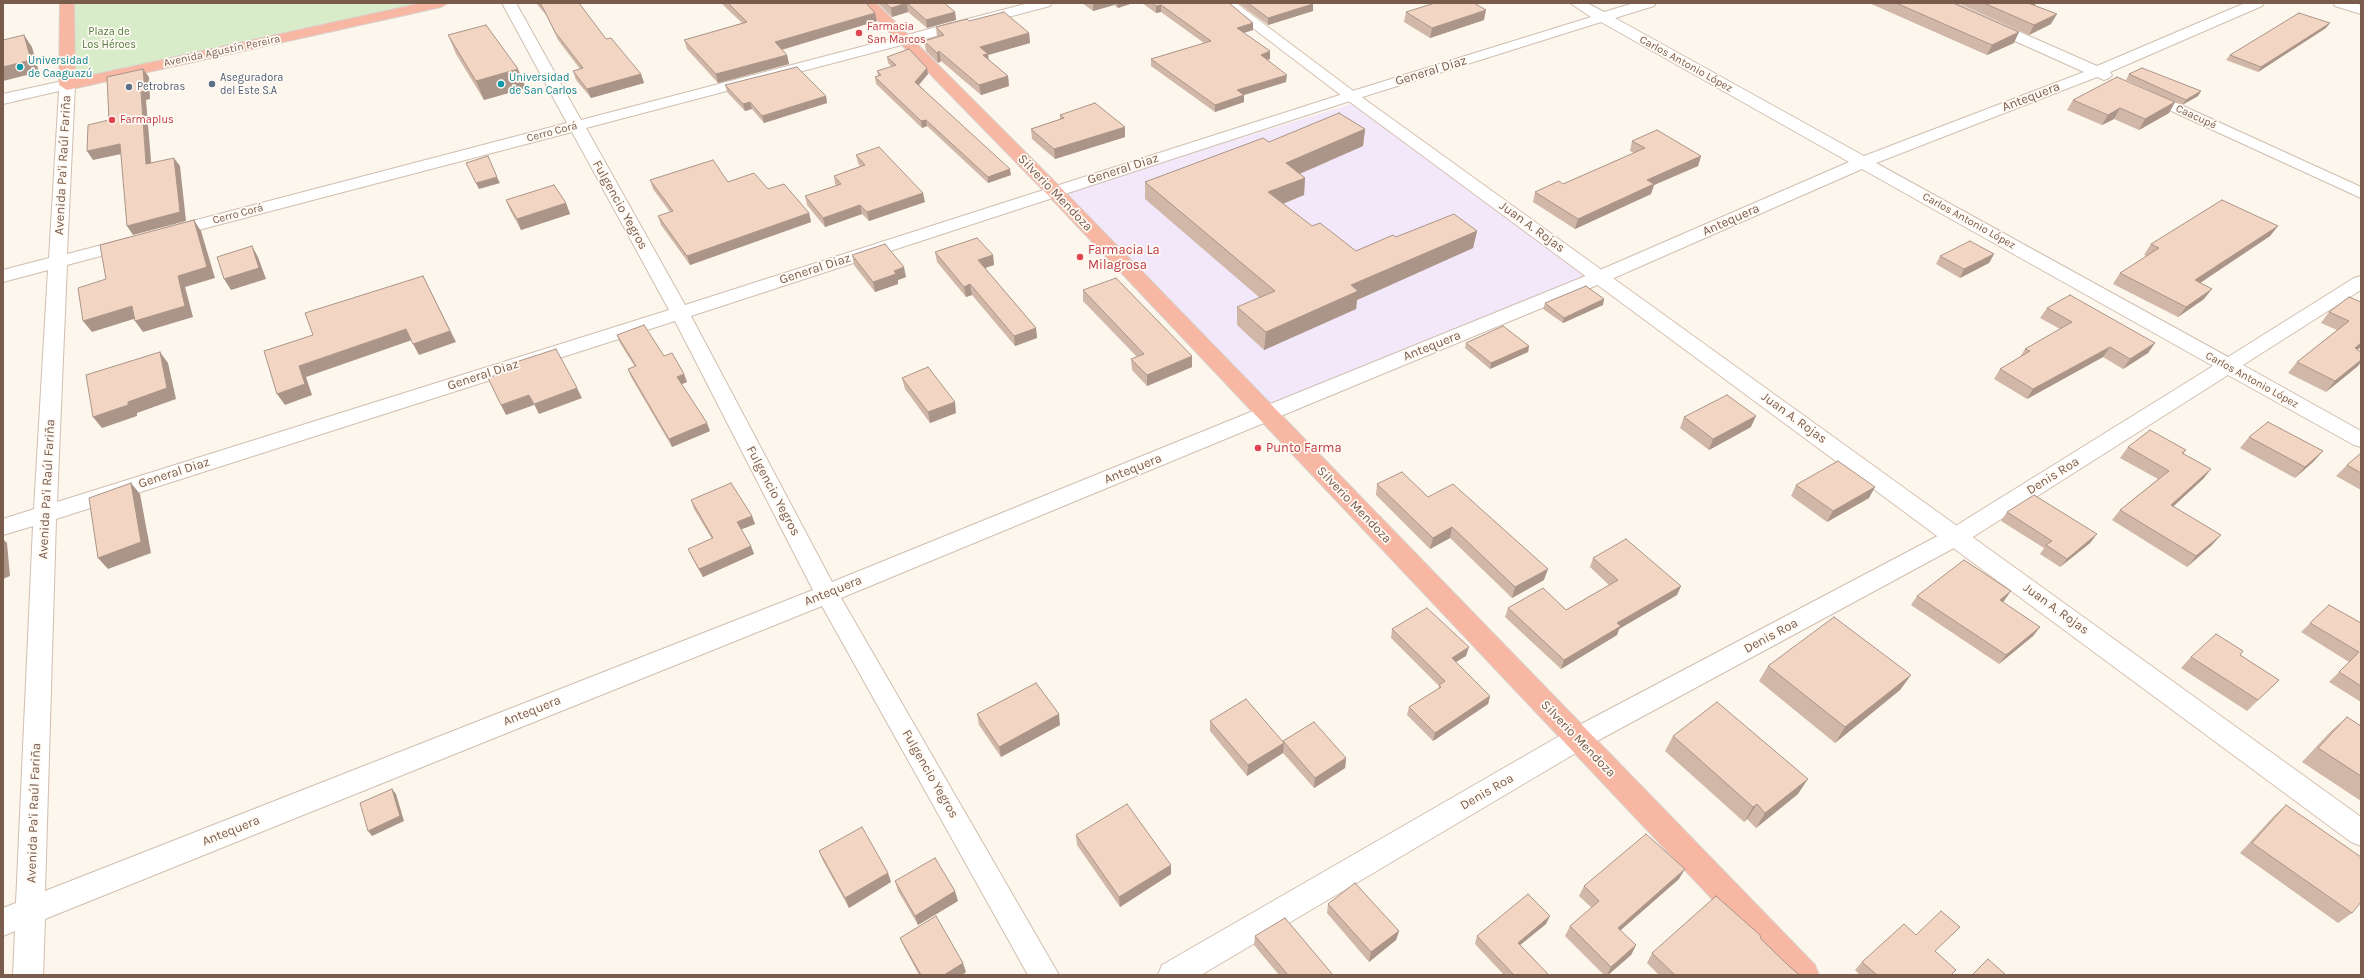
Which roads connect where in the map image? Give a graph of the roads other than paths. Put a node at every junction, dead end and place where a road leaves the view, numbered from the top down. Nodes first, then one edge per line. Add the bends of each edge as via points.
1 (67, 3) edge
2 (441, 3) edge
3 (509, 3) edge
4 (868, 3) edge
5 (1045, 3) edge
6 (1227, 3) edge
7 (1577, 3) edge
8 (1649, 3) edge
9 (1942, 3) edge
10 (2257, 3) edge
11 (2340, 3) edge
12 (2361, 10) edge
13 (1602, 17) junction
14 (905, 41) junction
15 (2097, 72) junction
16 (2118, 81) edge
17 (67, 85) junction
18 (2132, 88) edge
19 (1351, 96) junction
20 (3, 99) edge
21 (577, 126) junction
22 (1863, 162) junction
23 (1054, 191) junction
24 (2361, 193) edge
25 (58, 262) junction
26 (3, 276) edge
27 (1600, 277) junction
28 (2361, 282) edge
29 (680, 313) junction
30 (2228, 367) junction
31 (1267, 414) junction
32 (2361, 440) edge
33 (45, 514) junction
34 (3, 527) edge
35 (1957, 536) junction
36 (828, 594) junction
37 (1577, 739) junction
38 (2361, 833) edge
39 (30, 910) junction
40 (3, 922) edge
41 (28, 975) edge
42 (1044, 975) edge
43 (1173, 975) edge
44 (1804, 975) edge

1 - 17 highway, Avenida Pa'i Raúl Fariña
2 - 17 highway, Avenida Agustín Pereira
3 - 21 street, Fulgencio Yegros
4 - 14 highway, Silverio Mendoza
5 - 14 street, Cerro Corá
6 - 19 street, Juan A. Rojas
7 - 13 street, Carlos Antonio López
8 - 13 street, General Diaz
9 - 15 street
10 - 15 street, Antequera
11 - 12 street
13 - 19 street, General Diaz
13 - 22 street, Carlos Antonio López
14 - 21 street, Cerro Corá
14 - 23 highway, Silverio Mendoza
15 - 16 street
15 - 22 street, Antequera
17 - 20 street, Avenida Agustín Pereira
17 - 25 street, Avenida Pa'i Raúl Fariña
18 - 24 street, Caacupé
19 - 23 street, General Diaz
19 - 27 street, Juan A. Rojas
21 - 25 street, Cerro Corá
21 - 29 street, Fulgencio Yegros
22 - 27 street, Antequera
22 - 30 street, Carlos Antonio López
23 - 29 street, General Diaz
23 - 31 highway, Silverio Mendoza
25 - 26 street, Cerro Corá
25 - 33 street, Avenida Pa'i Raúl Fariña
27 - 31 street, Antequera
27 - 35 street, Juan A. Rojas
28 - 30 street, Denis Roa
29 - 33 street, General Diaz
29 - 36 street, Fulgencio Yegros
30 - 32 street, Carlos Antonio López
30 - 35 street, Denis Roa
31 - 36 street, Antequera
31 - 37 highway, Silverio Mendoza
33 - 34 street, General Diaz
33 - 39 street, Avenida Pa'i Raúl Fariña
35 - 37 street, Denis Roa
35 - 38 street, Juan A. Rojas
36 - 39 street, Antequera
36 - 42 street, Fulgencio Yegros
37 - 43 street, Denis Roa
37 - 44 highway, Silverio Mendoza
39 - 40 street, Antequera
39 - 41 street, Avenida Pa'i Raúl Fariña

